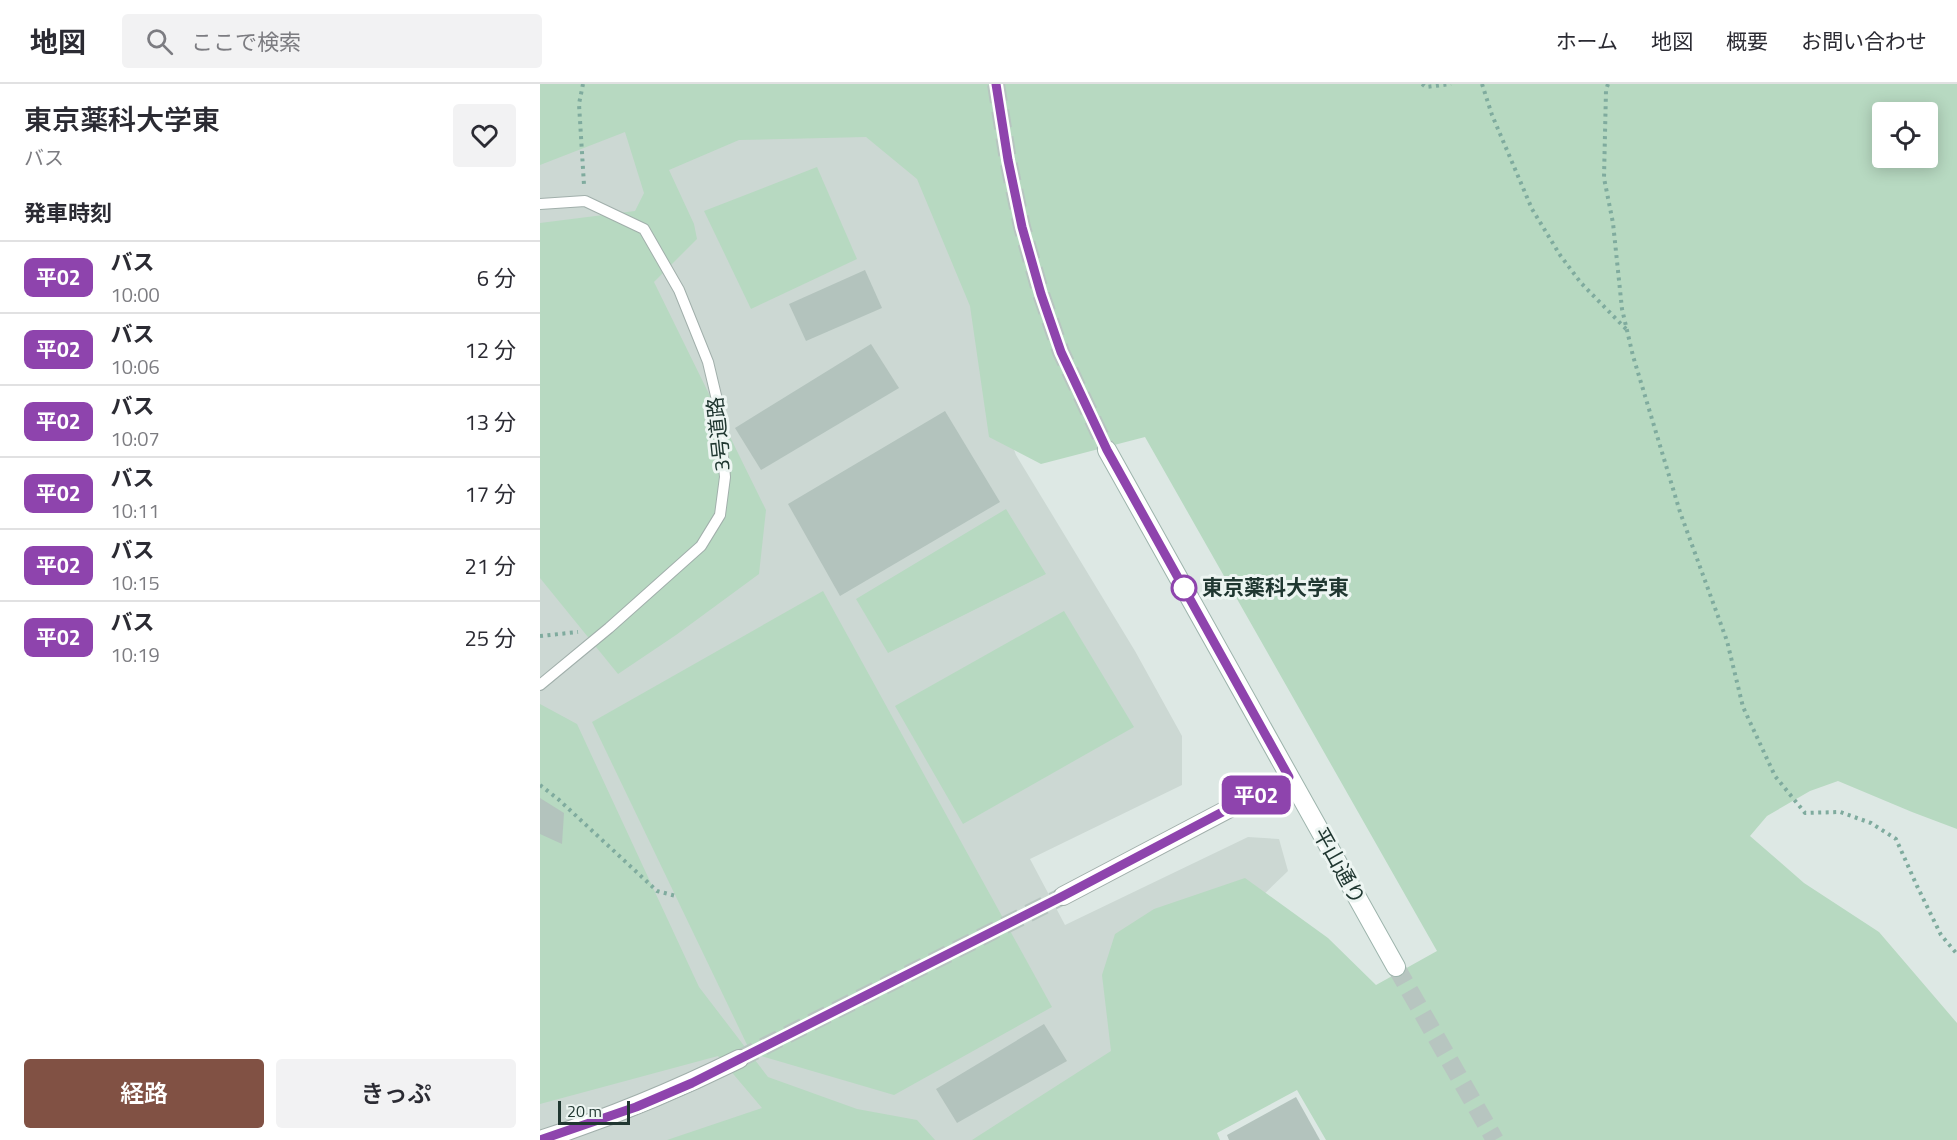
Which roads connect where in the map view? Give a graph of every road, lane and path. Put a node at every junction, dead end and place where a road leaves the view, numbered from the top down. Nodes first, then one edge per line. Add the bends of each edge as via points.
1 (583, 84) edge
2 (1450, 84) edge
3 (1482, 84) edge
4 (1608, 84) edge
5 (1425, 85) edge
6 (585, 201) junction
7 (540, 204) edge
8 (1628, 331) junction
9 (1107, 450) tunnel mouth
10 (540, 685) edge
11 (1289, 777) junction
12 (540, 785) edge
13 (676, 896) dead end
14 (1063, 896) tunnel mouth
15 (1957, 954) edge
16 (1396, 967) tunnel mouth
17 (739, 1059) tunnel mouth
18 (540, 1140) edge

1 - 6 path via 579,104
2 - 5 path
3 - 8 path via 1532,210 1581,283
4 - 8 path via 1604,178
6 - 7 lane, 3号道路
6 - 10 lane, 3号道路 via 644,230 678,290 708,362 718,404 725,477 720,515 701,546
8 - 15 path via 1680,512 1727,641 1743,707 1775,777 1805,813 1840,812 1872,823 1896,839 1941,934
9 - 11 main road, 平山通り
11 - 14 main road
11 - 16 main road, 平山通り
12 - 13 path via 657,891
17 - 18 main road via 636,1107

